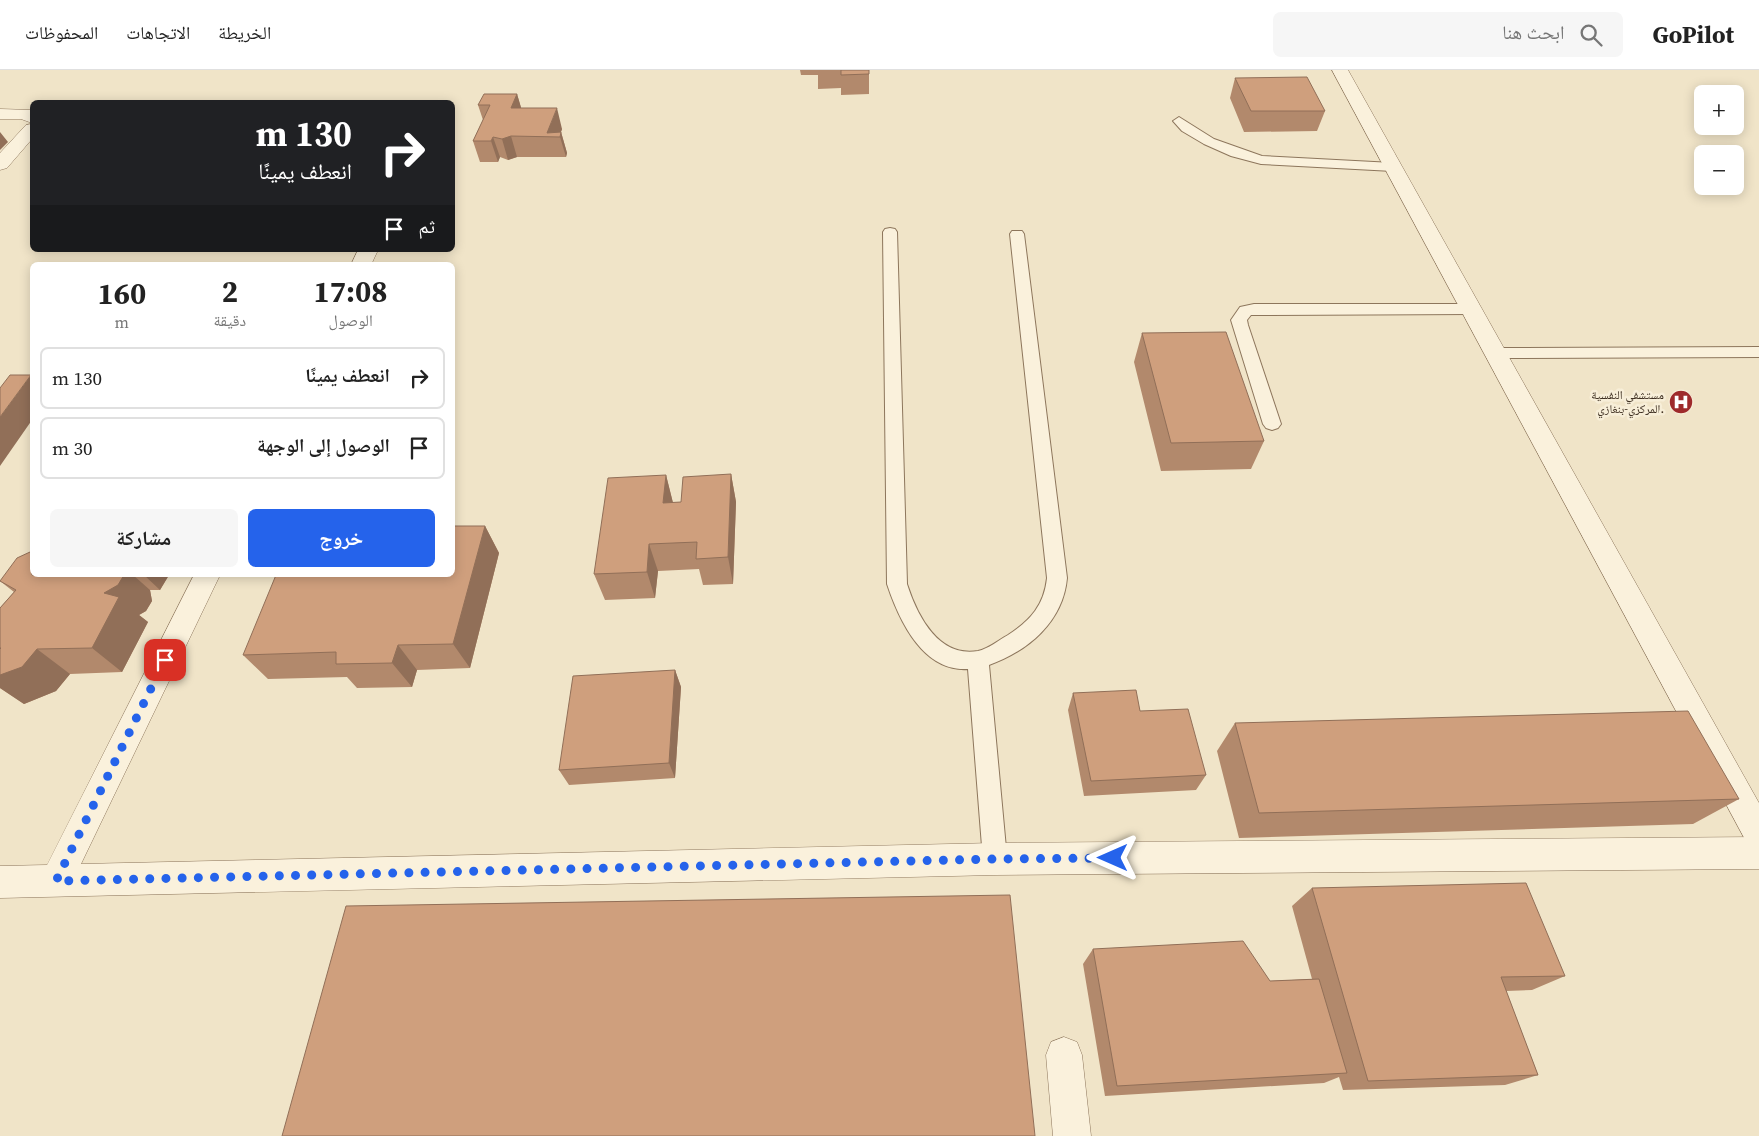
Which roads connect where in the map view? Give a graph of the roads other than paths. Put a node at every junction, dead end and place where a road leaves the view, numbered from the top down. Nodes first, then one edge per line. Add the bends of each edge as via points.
1 (1340, 70) edge
2 (0, 114) edge
3 (30, 117) edge
4 (1179, 121) dead end
5 (30, 131) edge
6 (0, 164) edge
7 (1393, 167) junction
8 (890, 232) dead end
9 (1017, 234) dead end
10 (1472, 309) junction
11 (1759, 352) edge
12 (1496, 353) junction
13 (1272, 424) dead end
14 (207, 577) edge
15 (978, 660) junction
16 (1759, 834) edge
17 (1759, 853) edge
18 (995, 859) junction
19 (56, 881) junction
20 (0, 882) edge
21 (1064, 1055) dead end
22 (1072, 1136) edge

1 - 7 street
2 - 3 street via 17,113
4 - 7 lane via 1192,132 1251,159
5 - 6 street
7 - 10 street
8 - 15 lane via 897,584 911,621 934,649 962,661
9 - 15 lane via 1057,578 1056,592 1045,617 1033,629
10 - 12 street
10 - 13 lane via 1254,309 1246,312 1239,320 1240,325
11 - 12 lane
12 - 16 street
14 - 19 street
15 - 18 lane
17 - 18 street
18 - 19 street
19 - 20 street
21 - 22 street

